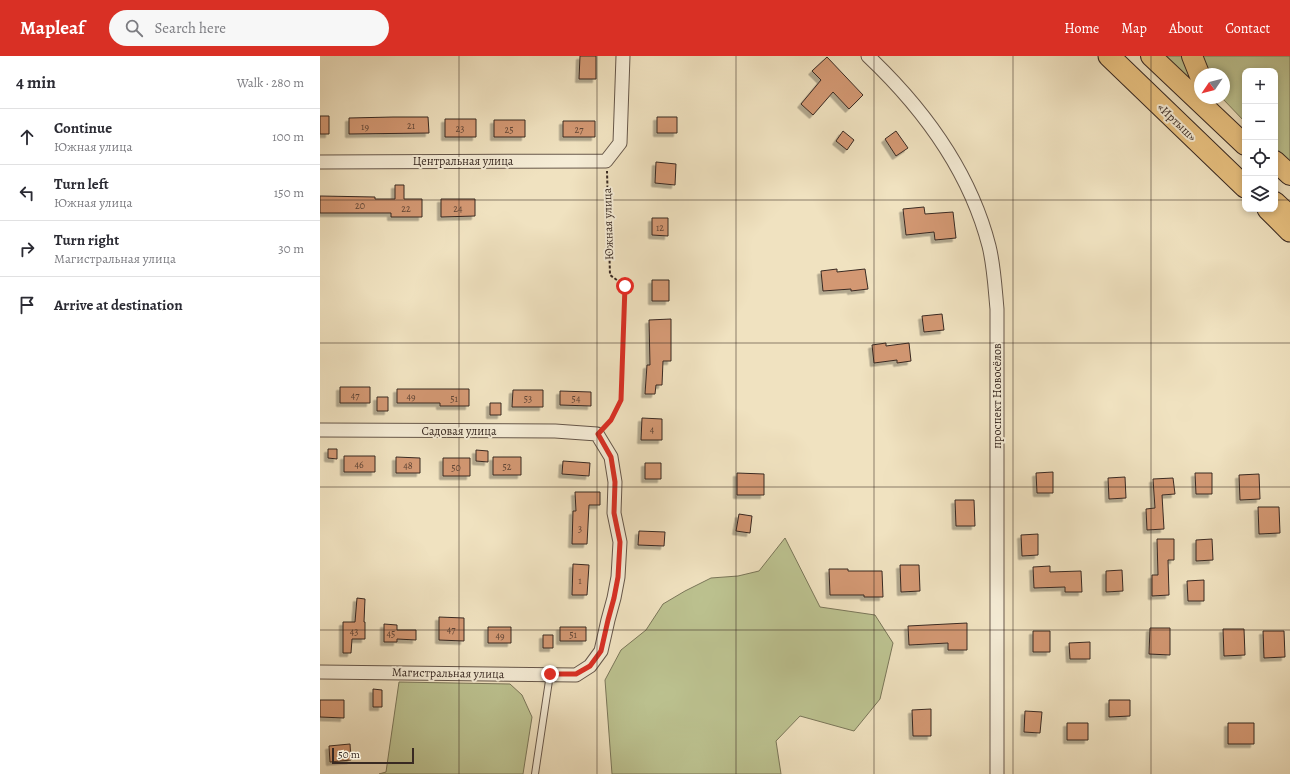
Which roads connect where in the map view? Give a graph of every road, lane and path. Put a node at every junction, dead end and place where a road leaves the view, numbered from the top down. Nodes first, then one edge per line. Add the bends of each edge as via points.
1 (624, 56) edge
2 (868, 56) edge
3 (1109, 56) edge
4 (1121, 56) edge
5 (1151, 56) edge
6 (1192, 56) edge
7 (1197, 68) edge
8 (1220, 104) edge
9 (1242, 127) edge
10 (1242, 142) edge
11 (606, 161) junction
12 (320, 162) edge
13 (1278, 164) edge
14 (1242, 170) edge
15 (1290, 175) edge
16 (1278, 176) edge
17 (1242, 184) edge
18 (1290, 187) edge
19 (1278, 205) edge
20 (1271, 212) edge
21 (1290, 216) edge
22 (1290, 232) edge
23 (320, 430) edge
24 (598, 434) junction
25 (320, 672) edge
26 (550, 674) junction
27 (535, 774) edge
28 (997, 774) edge

1 - 11 street via 620,143
2 - 28 street, проспект Новосёлов via 911,102 954,162 970,192 989,247 997,309
3 - 17 highway, «Иртыш»
4 - 14 main road
5 - 10 main road
6 - 7 main road
8 - 9 main road
11 - 12 street, Центральная улица
11 - 24 path, Южная улица via 610,275 625,286 621,400 611,420
13 - 15 main road
16 - 18 main road
19 - 21 main road
20 - 22 highway
23 - 24 street, Садовая улица via 555,431
24 - 26 street, Магистральная улица via 611,457 615,482 614,513 620,542 614,598 601,651 590,666 576,674
25 - 26 street, Магистральная улица
26 - 27 lane

